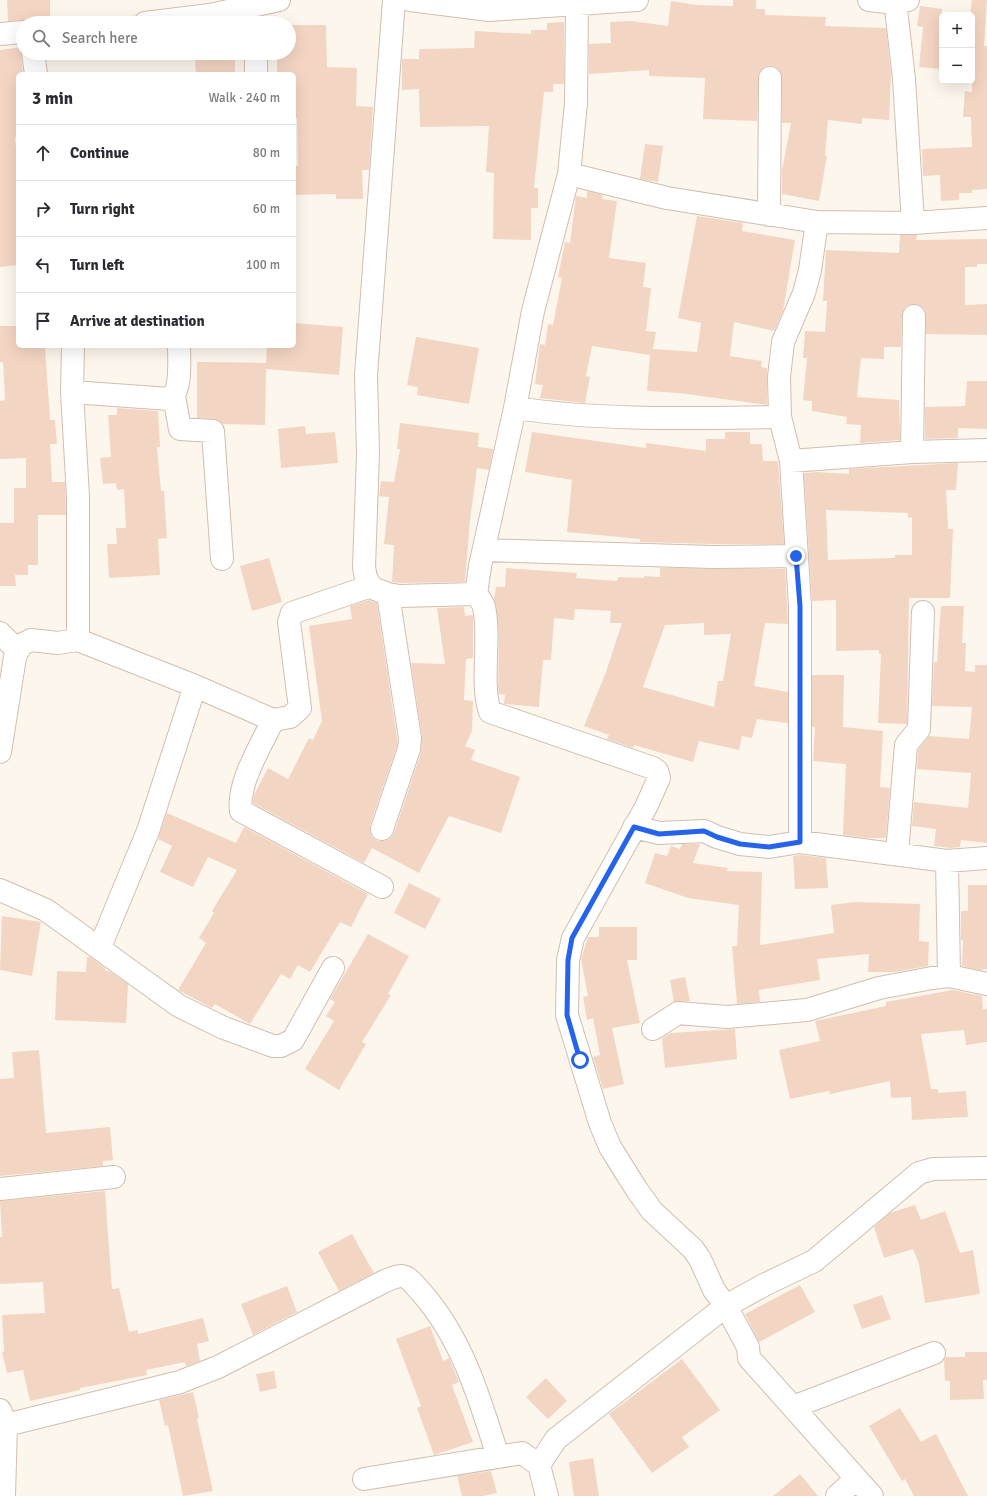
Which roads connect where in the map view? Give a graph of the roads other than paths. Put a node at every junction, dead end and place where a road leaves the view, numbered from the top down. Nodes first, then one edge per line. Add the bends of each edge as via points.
1 (278, 0) edge
2 (394, 0) edge
3 (410, 0) edge
4 (637, 0) edge
5 (869, 0) edge
6 (899, 1) edge
7 (577, 5) junction
8 (248, 9) edge
9 (202, 16) edge
10 (16, 33) edge
11 (0, 34) edge
12 (34, 60) edge
13 (256, 60) edge
14 (36, 72) edge
15 (256, 72) edge
16 (770, 78) dead end
17 (569, 174) junction
18 (769, 215) junction
19 (987, 218) edge
20 (817, 222) junction
21 (913, 223) junction
22 (914, 316) dead end
23 (73, 348) edge
24 (179, 348) edge
25 (72, 392) junction
26 (174, 396) junction
27 (515, 408) junction
28 (780, 417) junction
29 (987, 450) edge
30 (912, 452) junction
31 (791, 461) junction
32 (485, 550) junction
33 (796, 556) junction
34 (222, 559) dead end
35 (380, 590) junction
36 (476, 594) junction
37 (923, 612) dead end
38 (0, 632) edge
39 (78, 640) junction
40 (17, 650) junction
41 (195, 686) junction
42 (273, 720) junction
43 (0, 752) edge
44 (634, 827) junction
45 (382, 829) dead end
46 (800, 842) junction
47 (897, 854) junction
48 (987, 858) edge
49 (947, 861) junction
50 (382, 887) dead end
51 (0, 890) edge
52 (100, 947) junction
53 (333, 968) dead end
54 (949, 976) junction
55 (987, 984) edge
56 (653, 1029) dead end
57 (987, 1168) edge
58 (114, 1177) dead end
59 (0, 1189) edge
60 (726, 1306) junction
61 (934, 1353) dead end
62 (793, 1408) junction
63 (3, 1418) edge
64 (498, 1457) junction
65 (539, 1465) junction
66 (364, 1479) dead end
67 (856, 1479) junction
68 (4, 1496) edge
69 (547, 1496) edge
70 (837, 1496) edge
71 (872, 1496) edge

1 - 8 street
2 - 35 street via 366,375 368,454 363,558 366,578
3 - 7 street via 489,10
4 - 7 street
5 - 6 street
6 - 21 street
7 - 17 street via 576,104
8 - 9 street
10 - 11 street
12 - 14 street
13 - 15 street
16 - 18 street
17 - 18 street via 667,198
17 - 27 street via 533,311
18 - 20 street
19 - 21 street
20 - 21 street
20 - 28 street via 804,293 783,342
22 - 30 street
23 - 25 street
24 - 26 street via 177,389
25 - 26 street via 166,400
25 - 39 street via 78,497
26 - 34 street via 180,429 213,431
27 - 28 street via 556,414 641,419
27 - 32 street
28 - 31 street
29 - 30 street
30 - 31 street
31 - 33 street
32 - 33 street via 706,557
32 - 36 street
33 - 46 street via 800,606
35 - 36 street via 400,596
35 - 42 street via 292,613 289,622 300,708 290,717
35 - 45 street via 410,738 409,749
36 - 44 street via 484,606 486,701 490,712 657,771 659,778
37 - 47 street via 919,729 906,746
38 - 40 street
39 - 40 street via 58,643 31,640
39 - 41 street
40 - 43 street
41 - 42 street
41 - 52 street via 148,832
42 - 50 street via 242,788 241,811
44 - 46 street via 659,834 704,831 740,844 769,847
44 - 60 street via 572,938 568,960 567,1015 600,1123 610,1147 652,1211 693,1249 714,1290
46 - 47 street
47 - 49 street
48 - 49 street
49 - 54 street
51 - 52 street via 46,910
52 - 53 street via 179,1006 224,1028 273,1046 281,1046 293,1040
54 - 55 street
54 - 56 street via 880,988 807,1010 727,1017 678,1013
57 - 60 street via 933,1169 919,1173 814,1261
58 - 59 street
60 - 62 street via 748,1347 749,1358
60 - 65 street via 556,1439
61 - 62 street
62 - 67 street
63 - 64 street via 180,1382 218,1367 385,1281 401,1276 409,1279 433,1306 472,1375
63 - 68 street
64 - 65 street via 522,1453
64 - 66 street
65 - 69 street
67 - 70 street
67 - 71 street

